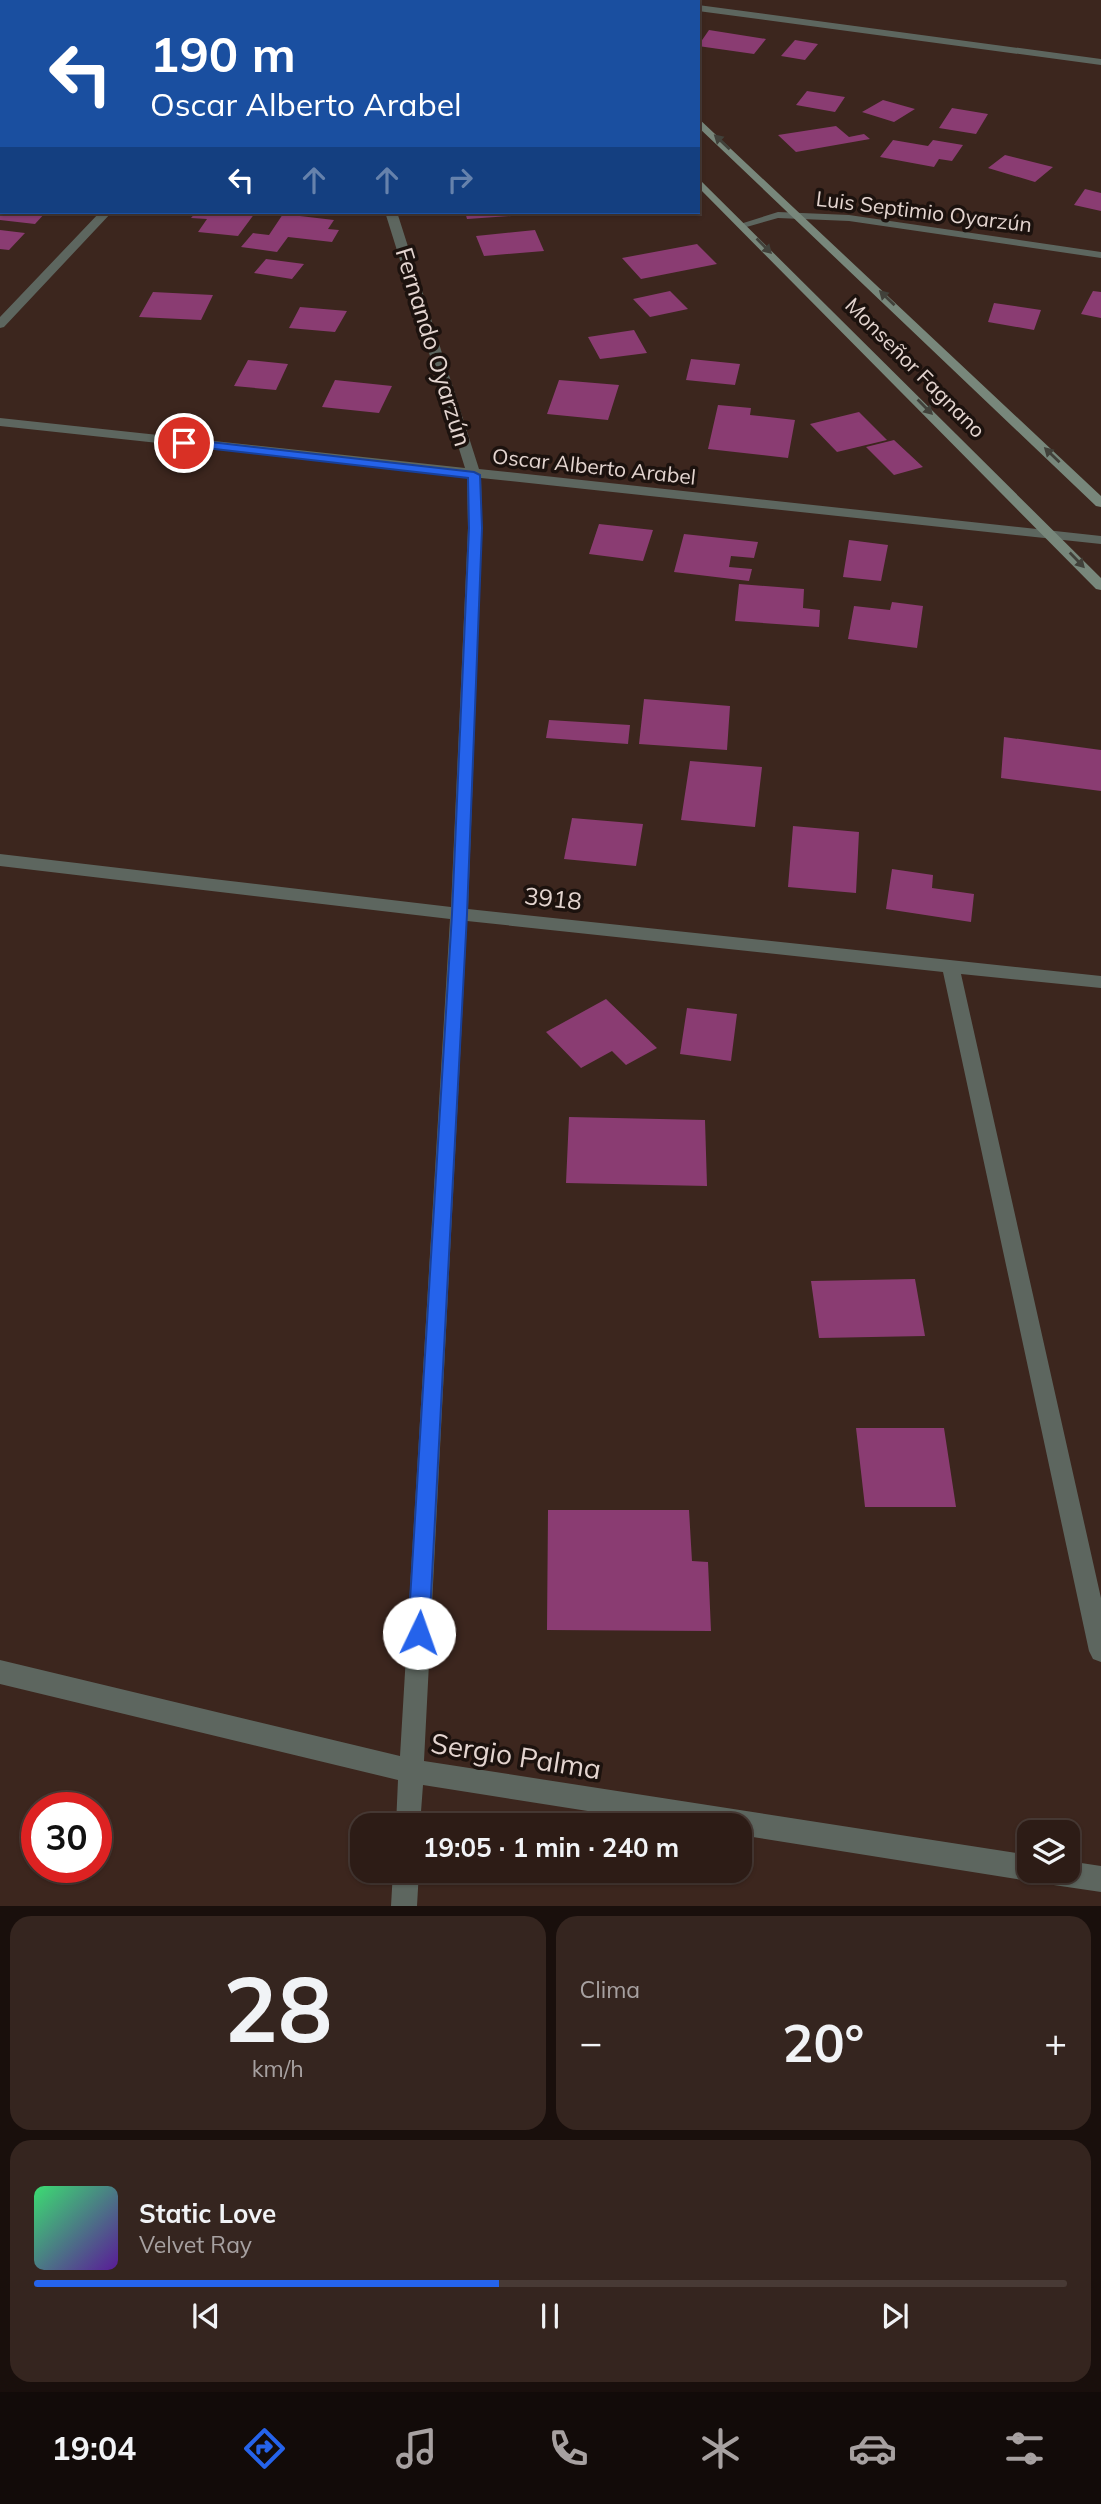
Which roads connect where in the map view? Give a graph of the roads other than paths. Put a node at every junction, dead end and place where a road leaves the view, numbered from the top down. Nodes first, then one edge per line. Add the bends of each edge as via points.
1 (700, 8) edge
2 (1101, 62) edge
3 (700, 123) edge
4 (700, 183) edge
5 (104, 214) edge
6 (392, 214) edge
7 (801, 216) junction
8 (743, 225) junction
9 (1101, 255) edge
10 (0, 324) edge
11 (0, 422) edge
12 (474, 475) junction
13 (1101, 503) edge
14 (1053, 535) junction
15 (1101, 541) edge
16 (1101, 586) edge
17 (0, 860) edge
18 (460, 914) junction
19 (950, 965) junction
20 (1101, 982) edge
21 (1101, 1651) edge
22 (0, 1672) edge
23 (411, 1772) junction
24 (409, 1813) edge
25 (1017, 1866) edge
26 (1080, 1876) edge
27 (1101, 1879) edge
28 (405, 1883) edge
29 (404, 1906) edge

1 - 2 street
7 -> 3 street, Monseñor Fagnano
4 - 8 street, Monseñor Fagnano
5 - 10 street
6 - 12 street, Fernando Oyarzún
7 - 8 street, Luis Septimio Oyarzún via 778,215
7 - 9 street, Luis Septimio Oyarzún via 849,218
13 -> 7 street, Monseñor Fagnano
8 -> 14 street, Monseñor Fagnano
11 - 12 street, Oscar Alberto Arabel
12 - 14 street, Oscar Alberto Arabel
12 - 18 street, Fernando Oyarzún
14 - 15 street, Oscar Alberto Arabel
14 -> 16 street, Monseñor Fagnano
17 - 18 street, 3918
18 - 19 street, 3918
18 - 23 street, Fernando Oyarzún
19 - 20 street, 3918
19 - 21 street
22 - 23 street, Sergio Palma
23 - 24 street, Fernando Oyarzún
23 - 25 street, Sergio Palma
26 - 27 street
28 - 29 street

